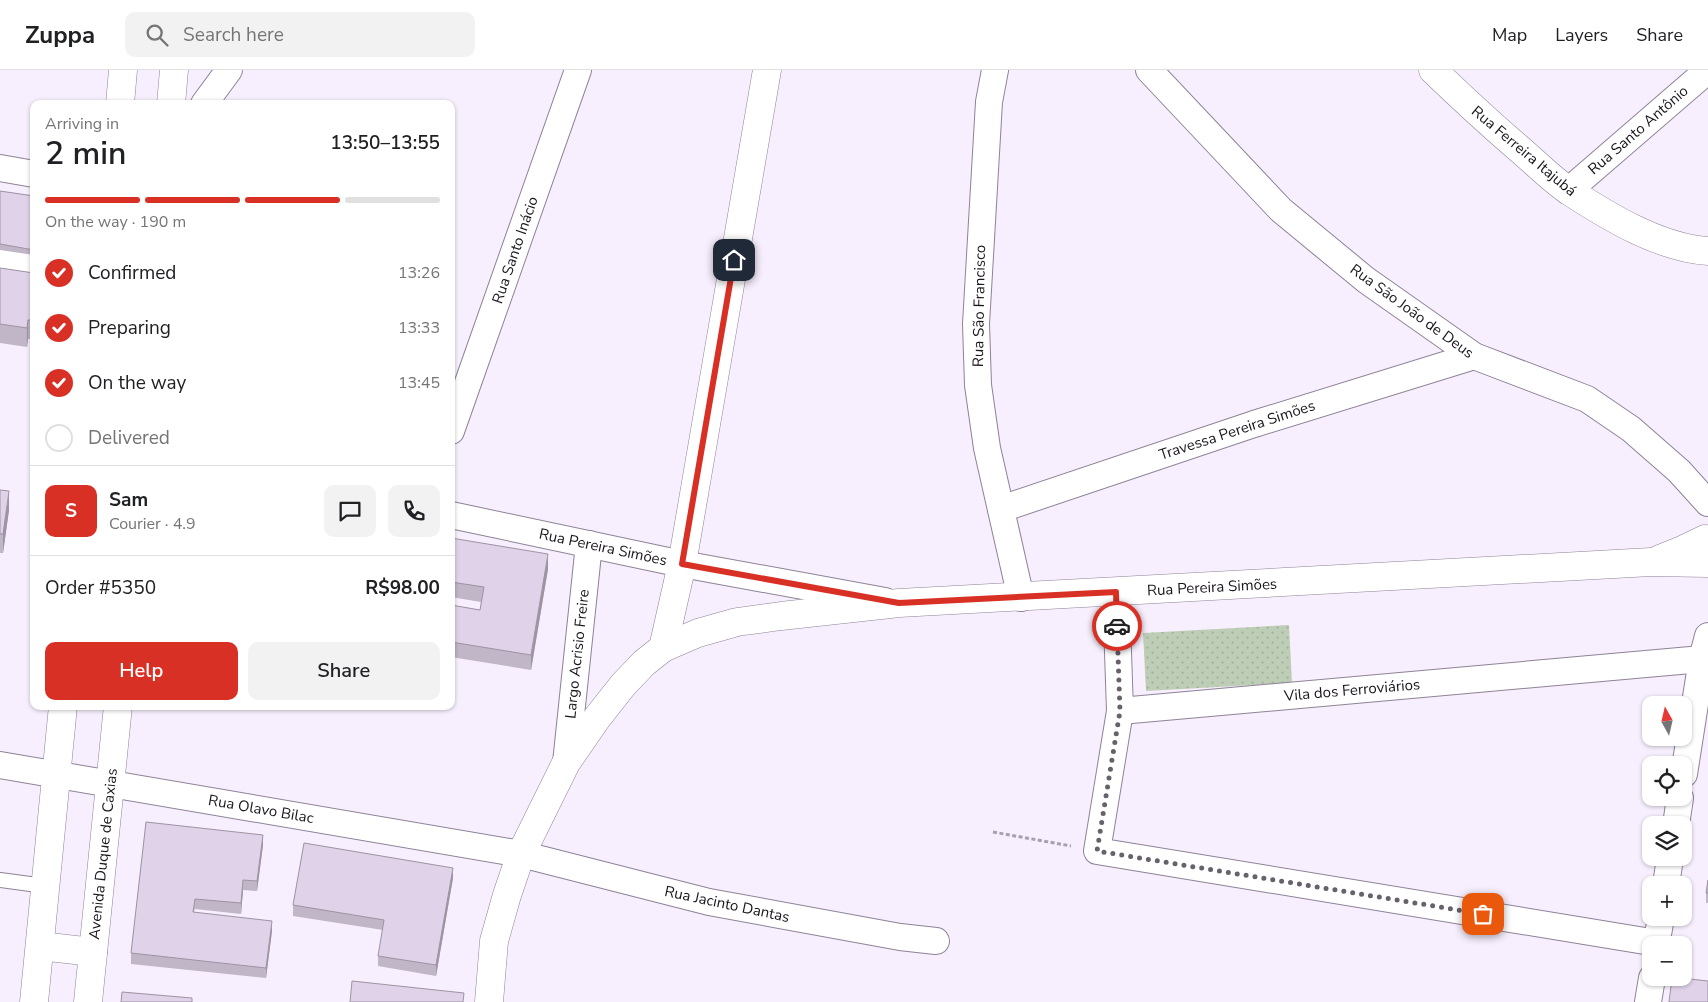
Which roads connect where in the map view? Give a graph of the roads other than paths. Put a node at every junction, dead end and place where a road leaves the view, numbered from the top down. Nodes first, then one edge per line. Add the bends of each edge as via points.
1 (123, 70) edge
2 (174, 70) edge
3 (229, 70) edge
4 (578, 70) edge
5 (767, 70) edge
6 (995, 70) edge
7 (1149, 70) edge
8 (1433, 70) edge
9 (1708, 70) edge
10 (120, 100) edge
11 (171, 100) edge
12 (207, 100) edge
13 (0, 168) edge
14 (30, 173) edge
15 (1568, 191) junction
16 (1708, 251) edge
17 (0, 256) edge
18 (30, 260) edge
19 (1474, 356) junction
20 (455, 420) edge
21 (1708, 503) edge
22 (1001, 509) junction
23 (455, 516) edge
24 (589, 544) junction
25 (1707, 548) edge
26 (682, 564) junction
27 (1116, 592) junction
28 (1021, 598) junction
29 (899, 603) junction
30 (1706, 642) edge
31 (664, 648) junction
32 (63, 710) edge
33 (118, 710) edge
34 (1120, 711) junction
35 (1687, 756) edge
36 (566, 763) junction
37 (0, 765) edge
38 (56, 774) junction
39 (110, 784) junction
40 (521, 854) junction
41 (0, 880) edge
42 (45, 886) junction
43 (936, 941) dead end
44 (1642, 942) edge
45 (40, 946) junction
46 (93, 952) junction
47 (1651, 986) edge
48 (34, 1002) edge
49 (88, 1002) edge
50 (489, 1002) edge
51 (1648, 1002) edge

1 - 10 street
2 - 11 street
3 - 12 street
4 - 20 street, Rua Santo Inácio
5 - 26 street
6 - 22 street, Rua São Francisco via 988,102 976,324 978,385 987,448
7 - 19 street, Rua São João de Deus via 1281,210 1366,280
8 - 15 street, Rua Ferreira Itajubá
9 - 15 street, Rua Santo Antônio
13 - 14 street
15 - 16 street, Rua Ferreira Itajubá via 1625,224 1661,240
17 - 18 street
19 - 21 street, Rua São João de Deus via 1587,399 1632,429 1679,471
19 - 22 street, Travessa Pereira Simões via 1254,424
22 - 28 street, Rua São Francisco
23 - 24 street, Rua Pereira Simões
24 - 26 street, Rua Pereira Simões
24 - 36 street, Largo Acrisio Freire
25 - 27 street, Rua Pereira Simões via 1680,551 1651,562
26 - 29 street, Rua Pereira Simões
26 - 31 street
27 - 28 street, Rua Pereira Simões
27 - 34 street
28 - 29 street, Rua Pereira Simões
29 - 31 street via 737,622 698,633
30 - 34 street, Vila dos Ferroviários
30 - 35 street
31 - 36 street via 623,685
32 - 38 street
33 - 39 street, Avenida Duque de Caxias
34 - 44 street via 1097,851
36 - 40 street
37 - 38 street, Rua Olavo Bilac
38 - 39 street, Rua Olavo Bilac
38 - 42 street
39 - 40 street, Rua Olavo Bilac
39 - 46 street, Avenida Duque de Caxias
40 - 43 street, Rua Jacinto Dantas via 708,902
40 - 50 street via 494,941
41 - 42 lane
42 - 45 street
45 - 46 street
45 - 48 street
46 - 49 street, Avenida Duque de Caxias
47 - 51 street

